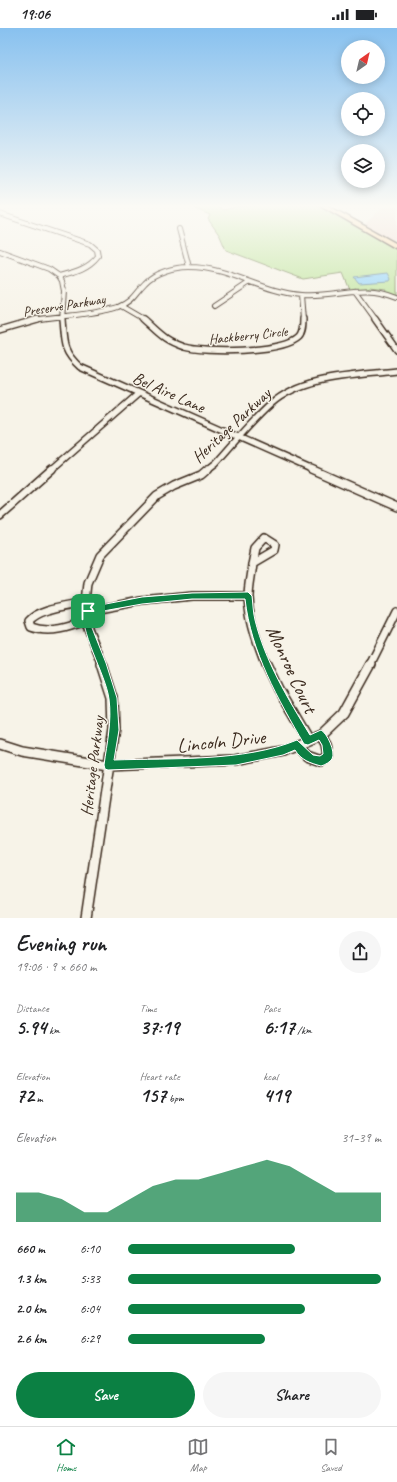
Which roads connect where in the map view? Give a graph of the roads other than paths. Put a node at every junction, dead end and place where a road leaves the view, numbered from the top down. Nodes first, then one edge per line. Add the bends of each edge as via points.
1 (93, 247) edge
2 (184, 247) edge
3 (0, 251) edge
4 (189, 267) junction
5 (59, 276) junction
6 (250, 282) junction
7 (355, 291) junction
8 (301, 295) junction
9 (397, 297) edge
10 (121, 306) junction
11 (214, 306) dead end
12 (62, 316) junction
13 (0, 329) edge
14 (397, 350) edge
15 (397, 371) edge
16 (138, 394) junction
17 (239, 438) junction
18 (397, 507) edge
19 (0, 515) edge
20 (251, 563) dead end
21 (248, 596) junction
22 (86, 602) junction
23 (88, 611) junction
24 (397, 611) edge
25 (88, 620) junction
26 (321, 735) junction
27 (308, 740) junction
28 (0, 744) edge
29 (297, 745) junction
30 (108, 765) junction
31 (86, 918) edge

1 - 5 street via 98,250 98,256 92,264
2 - 4 street
3 - 5 street via 49,269
4 - 6 street, Preserve Parkway via 222,271
4 - 10 street, Preserve Parkway via 157,275 145,283 137,295
5 - 12 street, Bel Aire Lane via 64,290
6 - 8 street, Preserve Parkway via 277,292
6 - 11 street
7 - 8 street, Preserve Parkway
7 - 9 street, Preserve Parkway via 376,290
7 - 14 street
8 - 10 street, Hackberry Circle via 302,325 300,336 294,342 280,346 227,351 207,352 167,341 144,319
10 - 12 street, Preserve Parkway via 92,314
12 - 13 street, Preserve Parkway
12 - 16 street, Bel Aire Lane via 65,350 72,360 89,372
15 - 17 street, Heritage Parkway via 308,384 271,404
16 - 17 street, Bel Aire Lane
16 - 19 street
17 - 18 street, Bel Aire Lane
17 - 22 street, Heritage Parkway via 201,475 157,496 130,522 100,555 88,583
20 - 21 street, Monroe Court
21 - 23 street via 156,599
21 - 27 street, Monroe Court via 251,620 266,663 282,698
22 - 23 street, Heritage Parkway
22 - 25 street via 42,612 34,615 29,621 31,628 39,631
23 - 25 street, Heritage Parkway
24 - 26 street, Lincoln Drive via 378,653 344,713
25 - 30 street, Heritage Parkway via 88,628 113,698 114,730
26 - 27 street, Lincoln Drive
26 - 29 street, Monroe Court via 328,756 321,761 311,759 301,752
27 - 29 street, Lincoln Drive
28 - 30 street, Lincoln Drive
29 - 30 street, Lincoln Drive via 283,751 236,760
30 - 31 street, Heritage Parkway

